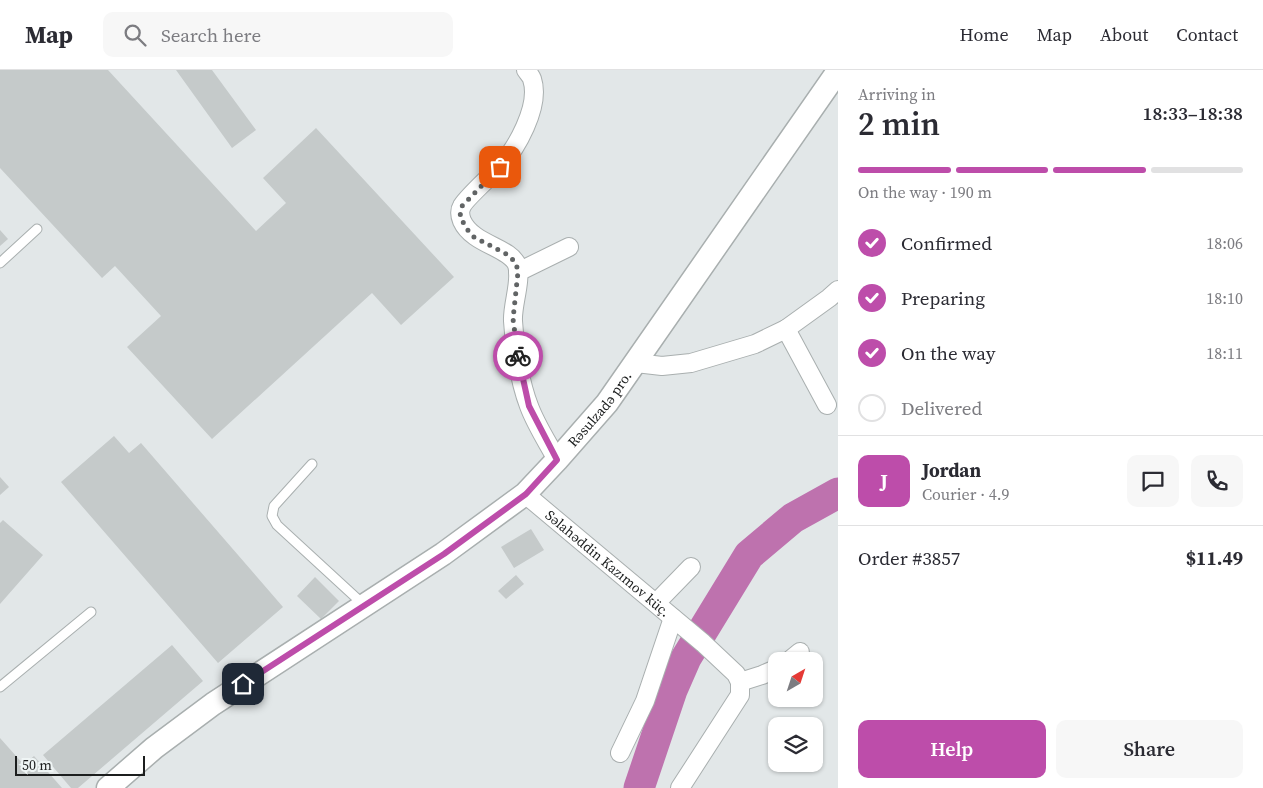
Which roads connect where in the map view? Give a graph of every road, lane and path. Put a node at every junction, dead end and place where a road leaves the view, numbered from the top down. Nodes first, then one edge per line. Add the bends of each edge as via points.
1 (526, 70) edge
2 (838, 71) edge
3 (37, 229) dead end
4 (570, 246) dead end
5 (0, 263) edge
6 (518, 272) junction
7 (838, 290) edge
8 (786, 329) junction
9 (636, 363) junction
10 (827, 405) dead end
11 (557, 460) junction
12 (312, 464) dead end
13 (526, 494) junction
14 (691, 567) dead end
15 (656, 603) junction
16 (365, 605) junction
17 (92, 612) dead end
18 (673, 618) junction
19 (768, 672) edge
20 (740, 682) junction
21 (0, 687) edge
22 (620, 753) dead end
23 (108, 788) edge
24 (680, 788) edge

1 - 6 street via 532,79 534,94 530,115 500,167 462,206 460,216 474,237 508,255 516,263
2 - 9 street, Rəsulzadə pro.
3 - 5 lane
4 - 6 street
6 - 11 street via 513,319 519,367 529,406
7 - 8 street
8 - 9 street via 755,344 691,363 662,366
8 - 10 street
9 - 11 street, Rəsulzadə pro. via 607,403
11 - 13 street, Rəsulzadə pro.
12 - 16 lane via 274,506 272,516 277,525
13 - 15 street, Səlahəddin Kazımov küç.
13 - 16 street, Rəsulzadə pro. via 444,554
14 - 15 street
15 - 18 street, Səlahəddin Kazımov küç.
16 - 23 street, Rəsulzadə pro. via 206,709
17 - 21 lane
18 - 20 street, Səlahəddin Kazımov küç. via 736,674
18 - 22 street via 645,701
19 - 20 street
20 - 24 street via 740,695

